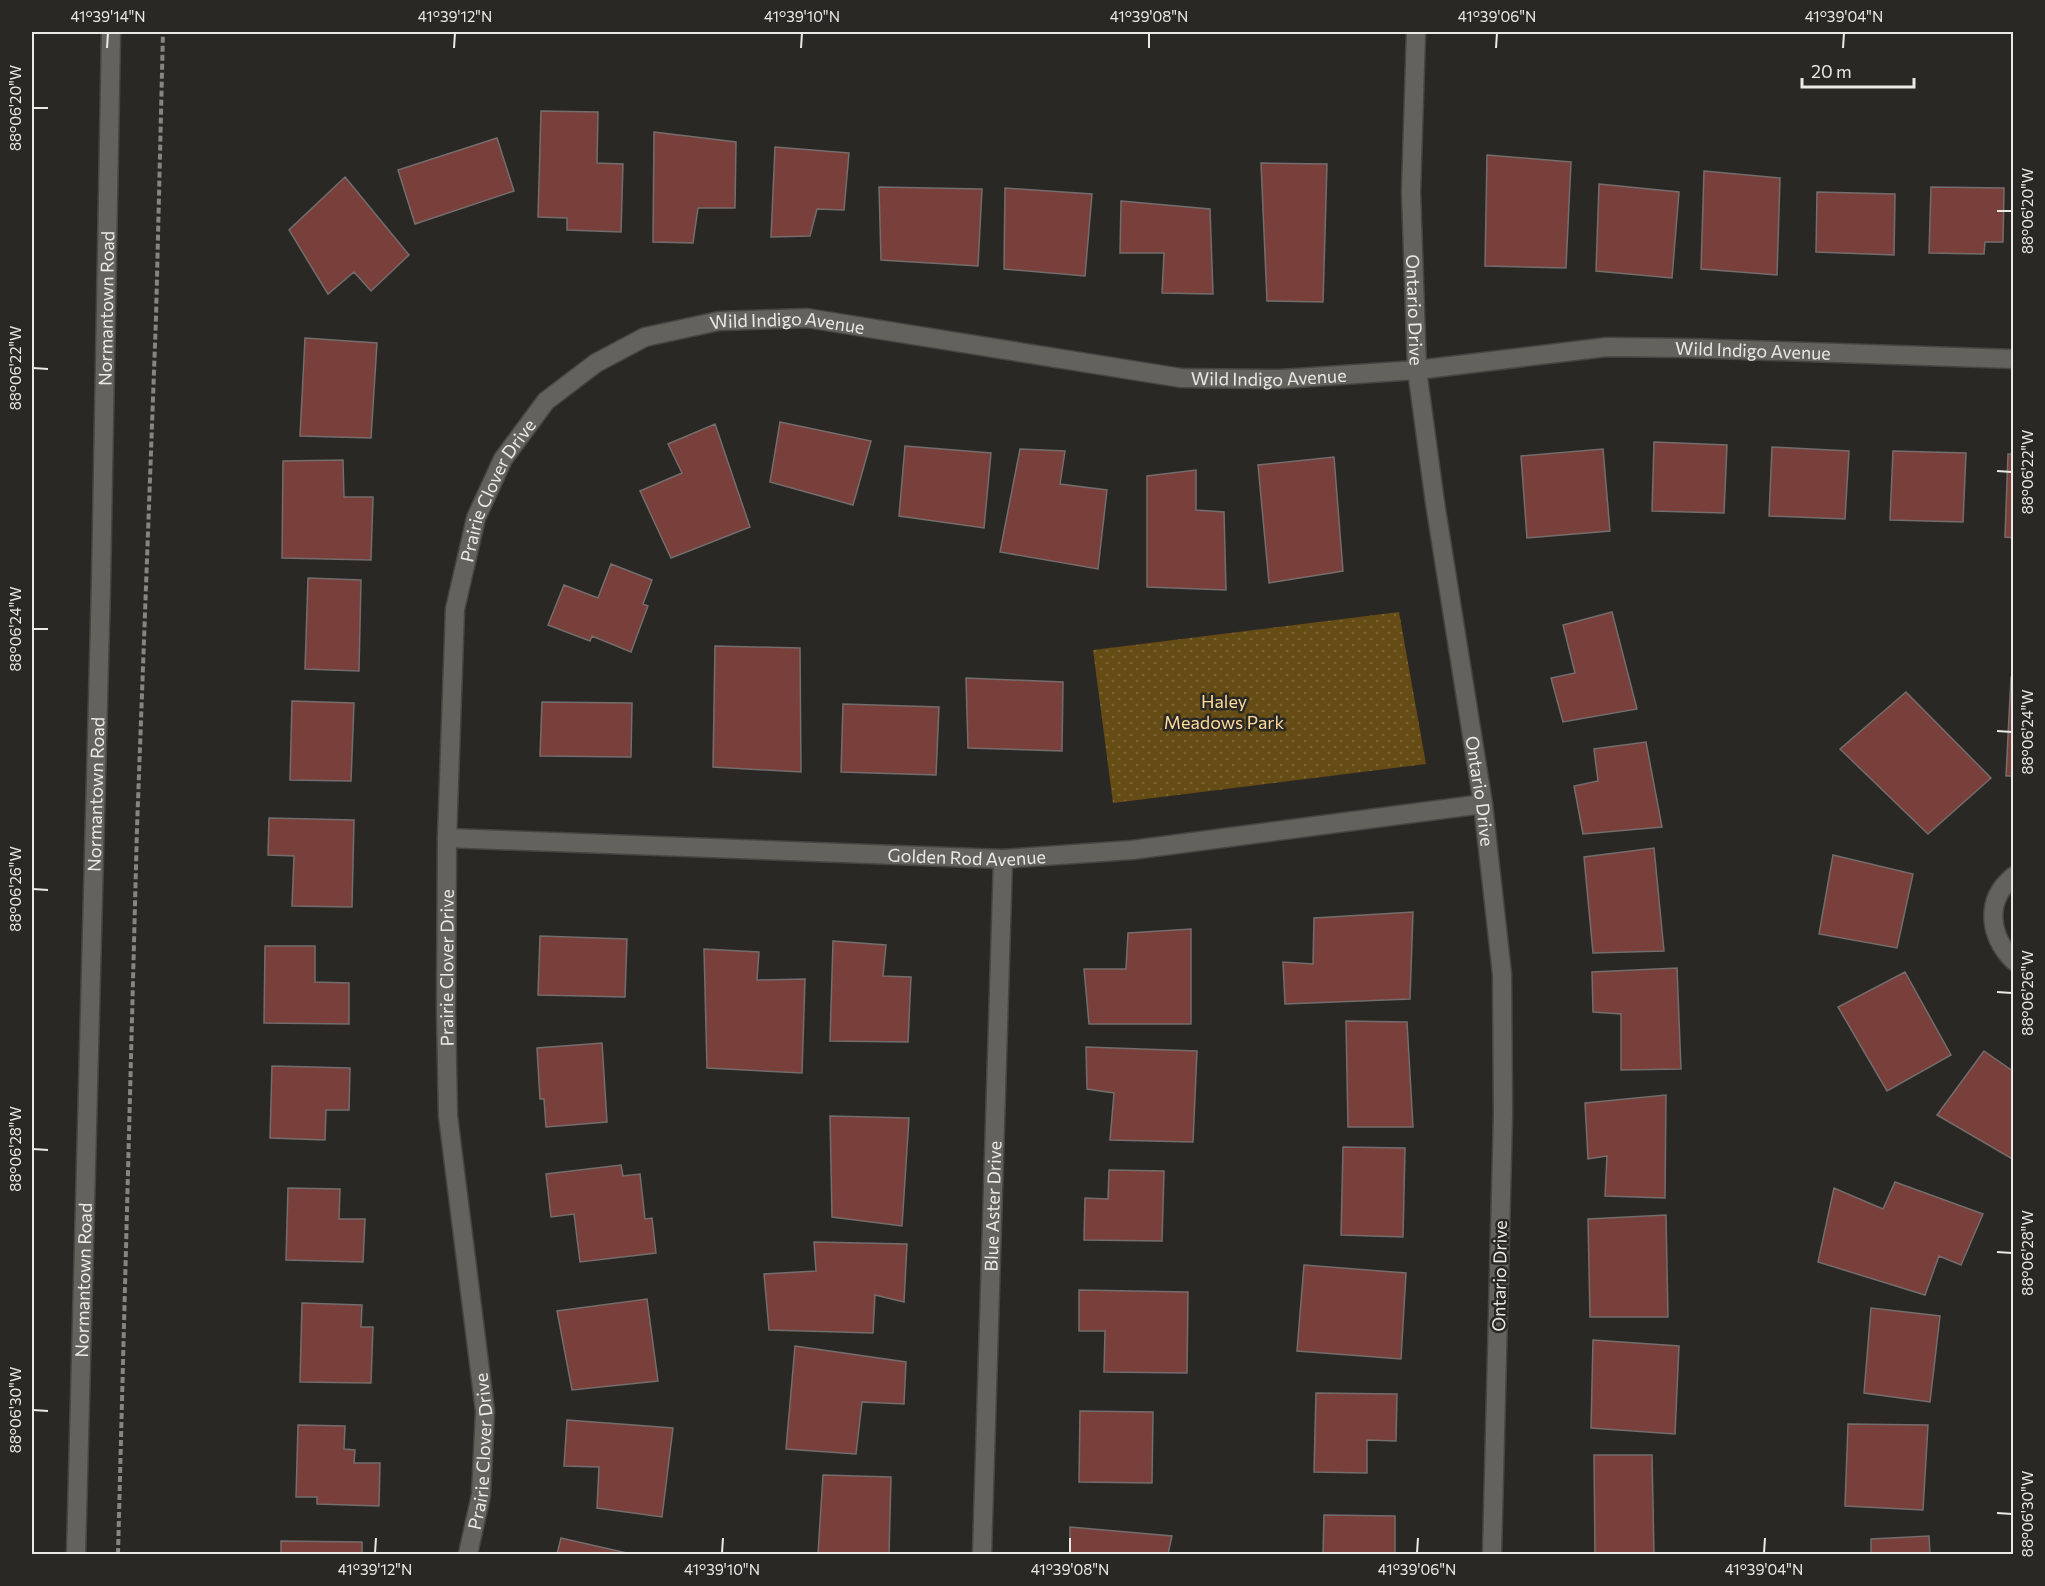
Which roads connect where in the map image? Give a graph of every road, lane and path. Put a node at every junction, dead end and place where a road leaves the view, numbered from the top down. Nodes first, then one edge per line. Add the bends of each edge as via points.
1 (111, 32) edge
2 (163, 32) edge
3 (1416, 32) edge
4 (2013, 359) edge
5 (1418, 370) junction
6 (546, 401) joint
7 (1483, 804) junction
8 (447, 838) junction
9 (1003, 859) junction
10 (2013, 876) edge
11 (2013, 961) edge
12 (76, 1554) edge
13 (118, 1554) edge
14 (468, 1554) edge
15 (982, 1554) edge
16 (1492, 1554) edge

1 - 12 street, Normantown Road
2 - 13 path
3 - 5 street, Ontario Drive via 1411,192
4 - 5 street, Wild Indigo Avenue via 1607,347
5 - 6 street, Wild Indigo Avenue via 1281,379 1181,378 807,318 785,318 719,321 645,337 596,363
5 - 7 street, Ontario Drive
6 - 8 street, Prairie Clover Drive via 503,459 476,518 455,609
7 - 9 street, Golden Rod Avenue via 1132,850
7 - 16 street, Ontario Drive via 1502,974 1503,1114
8 - 9 street, Golden Rod Avenue
8 - 14 street, Prairie Clover Drive via 448,1116 485,1411 481,1496
9 - 15 street, Blue Aster Drive
10 - 11 street via 1997,897 1993,915 1995,933

